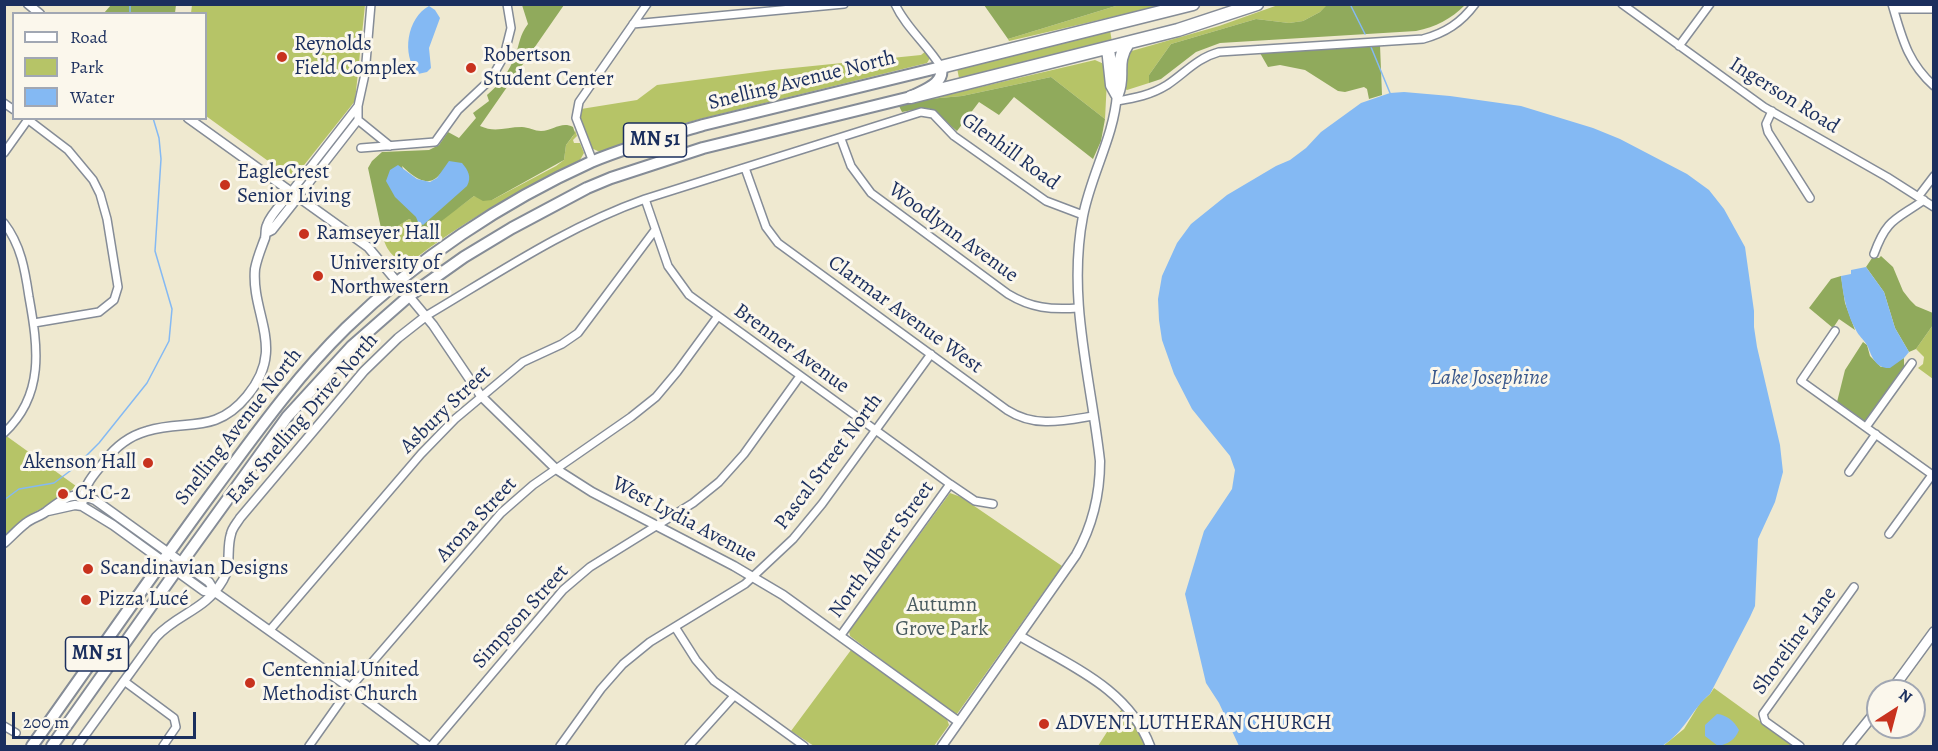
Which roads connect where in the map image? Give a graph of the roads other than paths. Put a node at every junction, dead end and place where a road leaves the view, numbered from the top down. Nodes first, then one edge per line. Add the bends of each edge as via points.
1 (371, 4) edge
2 (507, 4) edge
3 (647, 4) edge
4 (844, 4) edge
5 (895, 4) edge
6 (1193, 4) edge
7 (1257, 4) edge
8 (1474, 4) edge
9 (1622, 4) edge
10 (1710, 4) edge
11 (1893, 7) edge
12 (1934, 9) edge
13 (633, 24) junction
14 (1128, 43) junction
15 (1679, 46) junction
16 (1108, 48) junction
17 (941, 67) junction
18 (1934, 86) edge
19 (911, 96) junction
20 (1117, 97) junction
21 (358, 106) junction
22 (1772, 111) junction
23 (921, 112) joint
24 (27, 120) edge
25 (29, 120) edge
26 (191, 120) edge
27 (358, 120) junction
28 (841, 139) junction
29 (390, 146) junction
30 (361, 148) dead end
31 (4, 153) edge
32 (593, 162) junction
33 (745, 168) junction
34 (1934, 176) edge
35 (294, 194) junction
36 (1810, 198) dead end
37 (645, 199) junction
38 (1921, 199) junction
39 (1934, 207) edge
40 (1083, 215) junction
41 (4, 223) edge
42 (655, 230) junction
43 (1874, 254) dead end
44 (397, 282) junction
45 (410, 296) junction
46 (1078, 308) junction
47 (426, 316) junction
48 (718, 316) junction
49 (34, 323) junction
50 (1835, 331) dead end
51 (931, 354) junction
52 (1912, 363) dead end
53 (800, 376) junction
54 (481, 396) junction
55 (1093, 416) junction
56 (1866, 427) junction
57 (875, 429) junction
58 (4, 433) edge
59 (1876, 434) junction
60 (556, 469) junction
61 (1849, 472) dead end
62 (1933, 476) edge
63 (950, 484) junction
64 (84, 495) junction
65 (993, 504) dead end
66 (82, 506) junction
67 (47, 512) junction
68 (656, 526) junction
69 (1889, 534) dead end
70 (4, 543) edge
71 (165, 557) junction
72 (178, 567) junction
73 (753, 577) junction
74 (1854, 587) dead end
75 (215, 592) junction
76 (675, 627) junction
77 (270, 630) junction
78 (1934, 632) edge
79 (840, 635) junction
80 (1020, 636) junction
81 (1900, 679) edge
82 (124, 681) junction
83 (350, 688) junction
84 (734, 696) junction
85 (959, 722) junction
86 (1866, 724) edge
87 (4, 726) edge
88 (16, 733) dead end
89 (32, 747) edge
90 (51, 747) edge
91 (77, 747) edge
92 (163, 747) edge
93 (309, 747) edge
94 (429, 747) edge
95 (560, 747) edge
96 (689, 747) edge
97 (804, 747) edge
98 (942, 747) edge
99 (1150, 747) edge
100 (1800, 747) edge
101 (1848, 747) edge

1 - 21 street
2 - 29 street via 511,28 504,56 491,79 458,110 435,142
3 - 13 street
4 - 13 street
5 - 17 street
6 - 17 highway, Snelling Avenue North / MN 51
7 - 14 highway, MN 51
8 - 20 street via 1454,25 1423,39 1227,51 1191,65 1154,92 1141,97
9 - 15 street, Ingerson Road
10 - 15 street
11 - 12 street
11 - 18 street via 1904,45 1920,72
13 - 32 street via 577,108 576,118
14 - 16 highway, Snelling Avenue North / MN 51
14 - 20 highway via 1120,60 1121,86
15 - 22 street, Ingerson Road
16 - 19 highway, Snelling Avenue North / MN 51
16 - 20 highway
17 - 19 highway via 941,78
17 - 32 highway, Snelling Avenue North / MN 51 via 703,125
19 - 45 highway, Snelling Avenue North / MN 51 via 703,147 611,178 488,242
20 - 40 street via 1113,125
21 - 27 street
21 - 35 street
22 - 36 street via 1766,124 1768,132
22 - 38 street, Ingerson Road
23 - 28 street, East Snelling Drive North
23 - 40 street, Glenhill Road via 933,114 954,135 1046,201
24 - 31 street
25 - 49 street via 68,150 93,180 106,212 118,287 114,300 99,312
26 - 35 street
27 - 29 street
27 - 35 street
28 - 33 street, East Snelling Drive North
28 - 46 street, Woodlynn Avenue via 851,166 871,193 1008,294 1039,308
29 - 30 street
32 - 44 highway, Snelling Avenue North / MN 51 via 498,212
33 - 37 street, East Snelling Drive North
33 - 51 street, Clarmar Avenue West via 766,227 778,243
34 - 38 street
35 - 44 street via 368,247
35 - 64 street via 266,226 257,260 255,283 266,345 263,367 254,387 244,400 210,422 159,428 128,439 110,453 87,484
37 - 42 street, Brenner Avenue
37 - 47 street, East Snelling Drive North via 572,231
38 - 39 street, Ingerson Road
38 - 43 street via 1892,220
40 - 46 street
41 - 49 street via 20,252
42 - 48 street, Brenner Avenue via 674,276 689,295
42 - 54 street, Asbury Street via 578,333 523,362
44 - 45 street, West Lydia Avenue
44 - 71 highway, Snelling Avenue North / MN 51 via 347,327 284,395
45 - 47 street, West Lydia Avenue
45 - 72 highway, Snelling Avenue North / MN 51 via 314,386
46 - 55 street
47 - 54 street, West Lydia Avenue
47 - 75 street, East Snelling Drive North via 364,371 240,518 231,532 227,572
48 - 53 street, Brenner Avenue
48 - 60 street, Arona Street via 656,397
49 - 58 street via 37,359 32,388 20,415
50 - 56 street via 1801,381
51 - 55 street, Clarmar Avenue West via 1020,417 1048,423
51 - 57 street, Pascal Street North
52 - 56 street
53 - 57 street, Brenner Avenue
53 - 68 street, Simpson Street via 726,475 693,503
54 - 60 street, West Lydia Avenue
54 - 77 street, Asbury Street via 435,439
55 - 80 street via 1100,477 1091,524 1076,555
56 - 59 street
57 - 63 street, Brenner Avenue
57 - 73 street, Pascal Street North via 808,522
59 - 61 street
59 - 62 street
60 - 68 street, West Lydia Avenue
60 - 83 street, Arona Street via 501,513
62 - 69 street
63 - 65 street, Brenner Avenue via 975,501
63 - 79 street, North Albert Street
64 - 66 street
64 - 67 street via 62,499
64 - 71 street via 96,500
66 - 67 street
66 - 71 street
67 - 70 street via 26,523
68 - 73 street, West Lydia Avenue
68 - 94 street, Simpson Street via 590,567 563,590
71 - 72 street
71 - 89 highway, Snelling Avenue North / MN 51
72 - 75 street via 204,591
72 - 90 highway, Snelling Avenue North / MN 51
73 - 76 street, Pascal Street North
73 - 79 street, West Lydia Avenue
74 - 100 street, Shoreline Lane via 1763,714 1765,721
75 - 77 street
75 - 82 street, East Snelling Drive North via 198,608 166,625
76 - 84 street via 705,671
76 - 95 street, Pascal Street North via 624,664
77 - 83 street
78 - 81 main road
79 - 85 street, West Lydia Avenue
80 - 85 street
80 - 99 street via 1114,693 1138,720
82 - 91 street, East Snelling Drive North
82 - 92 street via 174,718 176,727
83 - 93 street, Arona Street
83 - 94 street
84 - 96 street
84 - 97 street
85 - 98 street
86 - 101 main road
87 - 88 street

